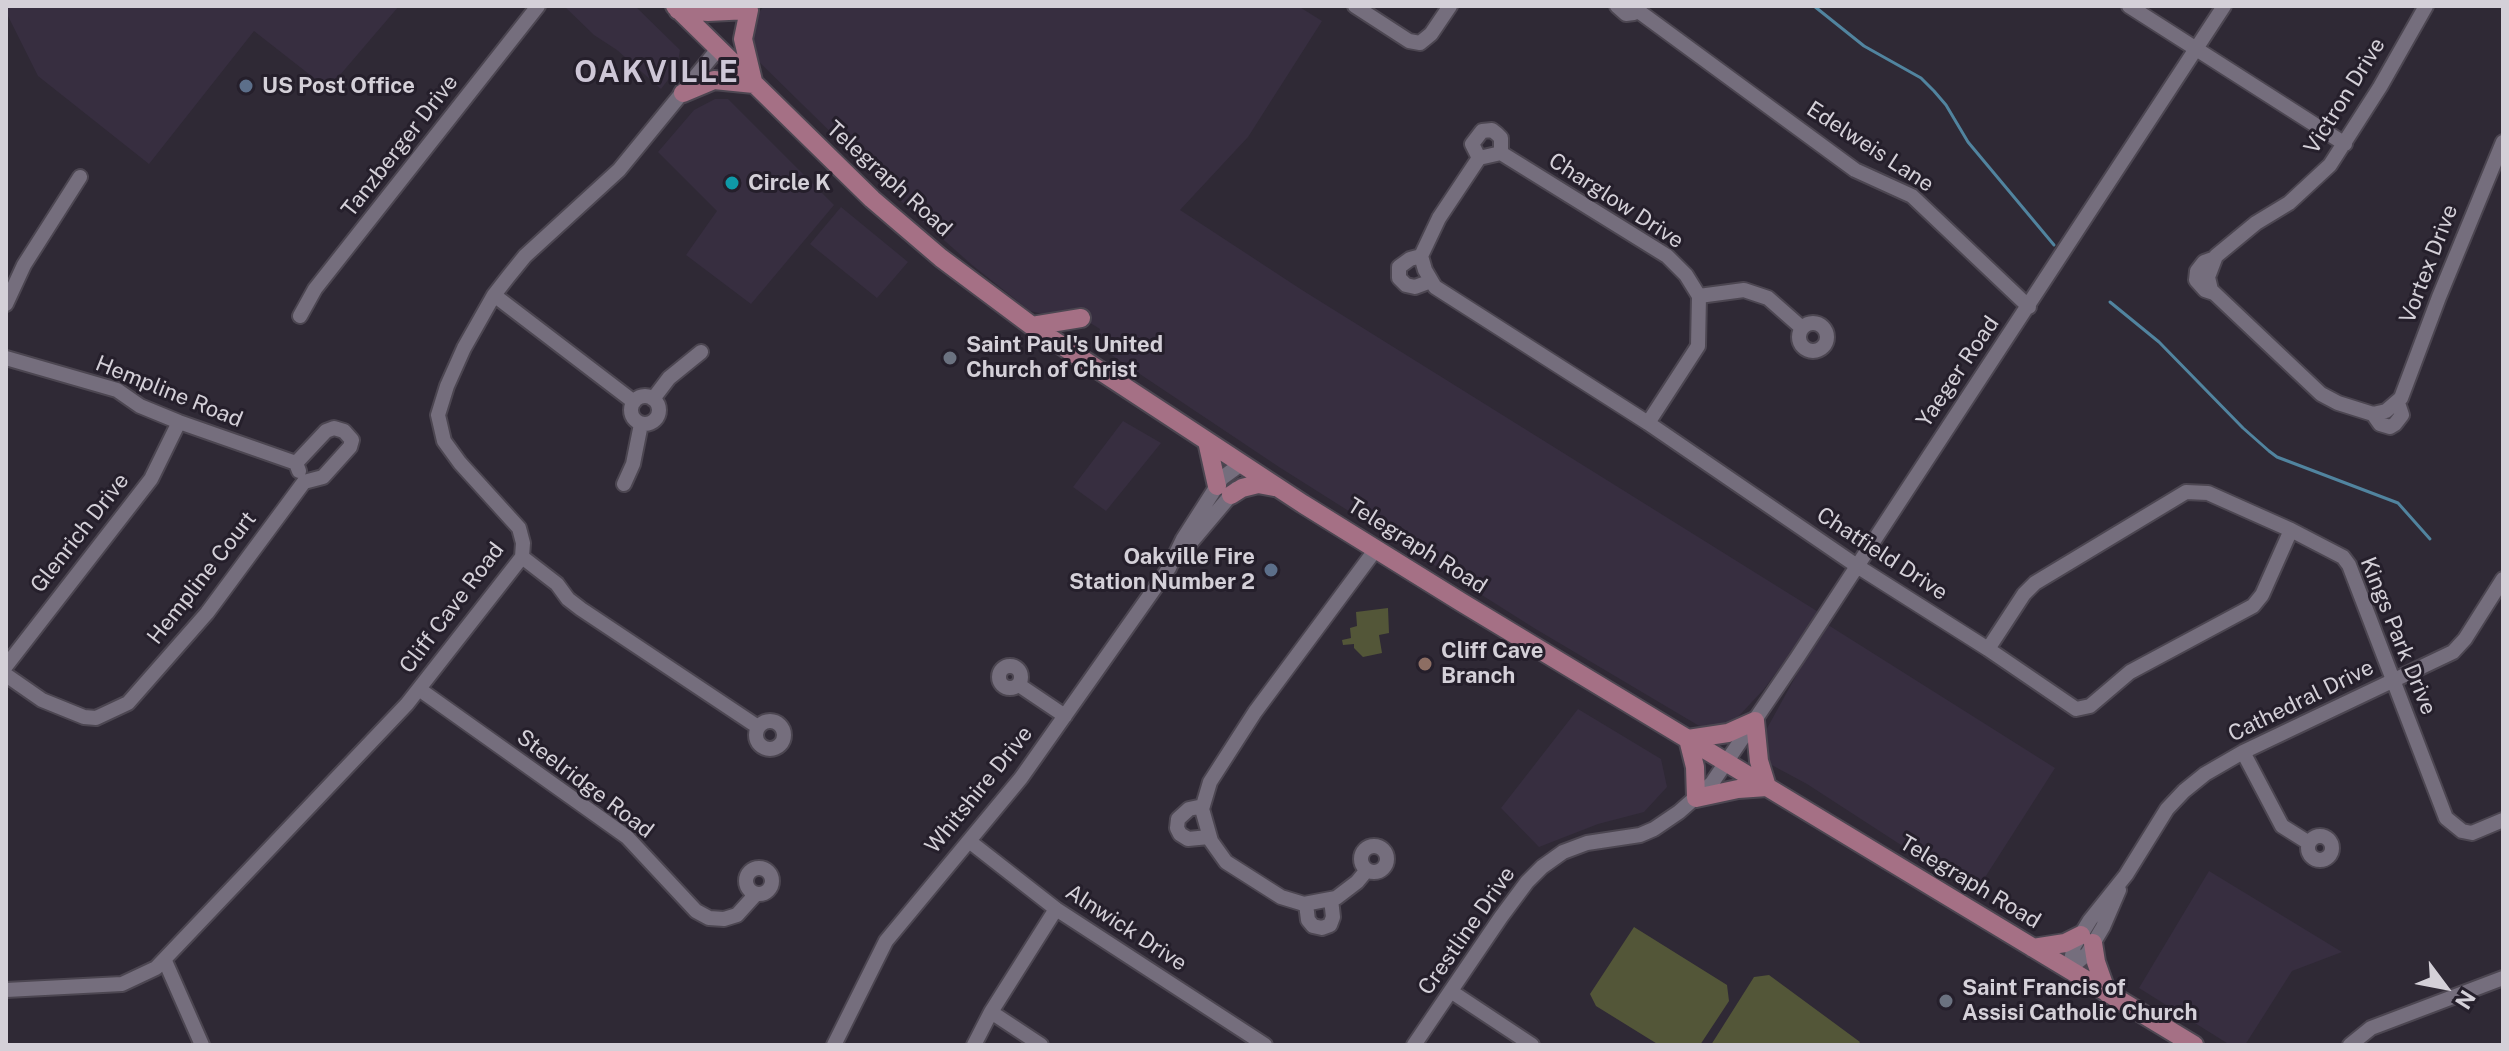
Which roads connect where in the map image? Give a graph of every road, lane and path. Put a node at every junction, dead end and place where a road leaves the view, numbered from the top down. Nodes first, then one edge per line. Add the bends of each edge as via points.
1 (538, 6) edge
2 (1355, 6) edge
3 (1450, 6) edge
4 (1617, 6) edge
5 (2129, 6) edge
6 (2224, 6) edge
7 (2426, 6) edge
8 (676, 8) edge
9 (750, 8) edge
10 (1638, 8) edge
11 (718, 49) junction
12 (2196, 49) junction
13 (754, 84) junction
14 (683, 93) junction
15 (2503, 142) edge
16 (2345, 144) junction
17 (1501, 153) junction
18 (1479, 158) junction
19 (80, 177) dead end
20 (2215, 258) junction
21 (1426, 269) joint
22 (2208, 277) joint
23 (2214, 293) junction
24 (494, 295) junction
25 (1699, 296) junction
26 (6, 304) edge
27 (2029, 307) junction
28 (300, 316) dead end
29 (1081, 318) dead end
30 (1032, 326) junction
31 (1802, 328) dead end
32 (701, 352) dead end
33 (6, 358) edge
34 (653, 399) junction
35 (634, 402) junction
36 (179, 422) junction
37 (1648, 423) junction
38 (641, 424) junction
39 (1207, 441) junction
40 (296, 463) junction
41 (1241, 464) junction
42 (304, 482) junction
43 (624, 484) dead end
44 (1279, 488) junction
45 (1224, 491) junction
46 (2291, 530) junction
47 (1376, 549) junction
48 (522, 557) junction
49 (1857, 566) junction
50 (2503, 579) edge
51 (1988, 649) junction
52 (6, 666) edge
53 (6, 675) edge
54 (2393, 681) junction
55 (1019, 685) dead end
56 (419, 689) junction
57 (1065, 716) junction
58 (1755, 721) junction
59 (758, 727) dead end
60 (1688, 739) junction
61 (2243, 752) junction
62 (1727, 763) junction
63 (1767, 787) junction
64 (1696, 798) junction
65 (1203, 806) junction
66 (2503, 820) edge
67 (1209, 837) junction
68 (969, 841) junction
69 (2309, 843) dead end
70 (1367, 870) dead end
71 (756, 894) dead end
72 (1331, 899) junction
73 (1306, 904) junction
74 (1056, 909) junction
75 (2087, 939) junction
76 (2033, 948) junction
77 (165, 961) junction
78 (2069, 970) junction
79 (2503, 978) edge
80 (6, 990) edge
81 (1452, 992) junction
82 (2107, 993) junction
83 (991, 1012) junction
84 (202, 1045) edge
85 (834, 1045) edge
86 (974, 1045) edge
87 (1041, 1045) edge
88 (1265, 1045) edge
89 (1414, 1045) edge
90 (1532, 1045) edge
91 (2194, 1045) edge
92 (2350, 1045) edge

1 - 28 street, Tanzberger Drive via 315,289
2 - 3 street via 1420,43
4 - 10 street, Edelweis Lane via 1626,14
5 - 12 street
6 - 12 street, Yaeger Road
7 - 16 street, Victron Drive
8 - 9 main road
8 - 11 main road, Telegraph Road
9 - 11 main road
9 - 13 main road via 743,39
10 - 27 street, Edelweis Lane via 1855,170 1912,196
11 - 13 main road, Telegraph Road
11 - 14 street, Cliff Cave Road
12 - 16 street
12 - 27 street, Yaeger Road
13 - 14 main road via 714,80
13 - 30 main road, Telegraph Road via 916,238
14 - 24 street, Cliff Cave Road via 604,187 525,256
15 - 23 street, Vortex Drive via 2398,403 2386,411 2373,414 2321,394
16 - 20 street, Victron Drive via 2313,183
17 - 18 street
17 - 18 street, Charglow Drive via 1501,138 1492,130 1482,131 1472,144
17 - 25 street, Charglow Drive via 1667,256
18 - 21 street, Charglow Drive via 1439,218
19 - 26 street via 24,265
20 - 22 street, Victron Drive
20 - 23 street, Victron Drive via 2204,262 2196,280
21 - 37 street, Chatfield Drive via 1435,287
22 - 23 street, Vortex Drive
24 - 35 street
24 - 48 street, Cliff Cave Road via 464,348 438,415 444,441 519,528
25 - 31 street via 1744,290 1768,298
25 - 37 street via 1698,346
27 - 49 street, Yaeger Road
29 - 30 main road
30 - 39 main road, Telegraph Road
32 - 34 street
33 - 36 street, Hempline Road via 117,390
34 - 35 street
34 - 38 street via 658,414
35 - 38 street via 631,412
36 - 40 street, Hempline Road
36 - 52 street, Glenrich Drive via 151,479
37 - 49 street, Chatfield Drive
38 - 43 street
39 - 41 main road, Telegraph Road
39 - 45 main road
40 - 42 street
40 - 42 street, Hempline Court via 326,431 344,431 352,440 323,477
41 - 44 main road, Telegraph Road
41 - 45 street, Whitshire Drive via 1237,488
42 - 53 street, Hempline Court via 207,613 128,703 96,718 84,717 42,700
44 - 45 main road via 1258,484
44 - 47 main road, Telegraph Road
45 - 57 street, Whitshire Drive via 1183,539 1169,568
46 - 51 street, Kings Park Drive via 2208,493 2186,492 2035,583
46 - 51 street, Chatfield Drive via 2253,606 2130,672 2082,710
46 - 54 street, Kings Park Drive via 2334,551 2349,565
47 - 60 main road, Telegraph Road
47 - 65 street via 1260,704 1210,782
48 - 56 street, Cliff Cave Road
48 - 59 street via 581,609
49 - 51 street, Chatfield Drive
49 - 58 street, Yaeger Road
50 - 54 street, Cathedral Drive via 2453,652
54 - 61 street, Cathedral Drive
54 - 66 street, Kings Park Drive via 2446,818 2462,831 2474,832
55 - 57 street
56 - 71 street, Steelridge Road via 627,837 696,911 724,919 737,915
56 - 77 street, Cliff Cave Road
57 - 68 street, Whitshire Drive
58 - 60 main road via 1728,733
58 - 62 street, Yaeger Road
58 - 63 main road
60 - 62 main road, Telegraph Road
60 - 64 main road
61 - 69 street via 2282,826
61 - 75 street, Cathedral Drive via 2205,774 2176,800
62 - 63 main road, Telegraph Road
62 - 64 street, Crestline Drive
63 - 64 main road
63 - 76 main road, Telegraph Road
64 - 81 street, Crestline Drive via 1654,829 1587,843 1542,867 1501,917
65 - 67 street
65 - 67 street via 1189,809 1177,828 1188,839
67 - 73 street via 1226,862 1281,897
68 - 74 street, Alnwick Drive
68 - 85 street, Whitshire Drive via 886,941
70 - 72 street
72 - 73 street
72 - 73 street via 1333,917 1322,928 1308,920
74 - 83 street
74 - 88 street, Alnwick Drive
75 - 76 main road
75 - 78 street, Cathedral Drive via 2074,946
75 - 82 main road
76 - 78 main road, Telegraph Road
77 - 80 street, Cliff Cave Road via 122,984
77 - 84 street
78 - 82 main road, Telegraph Road
79 - 92 street via 2371,1028
81 - 89 street, Crestline Drive
81 - 90 street
82 - 91 main road, Telegraph Road
83 - 86 street
83 - 87 street

